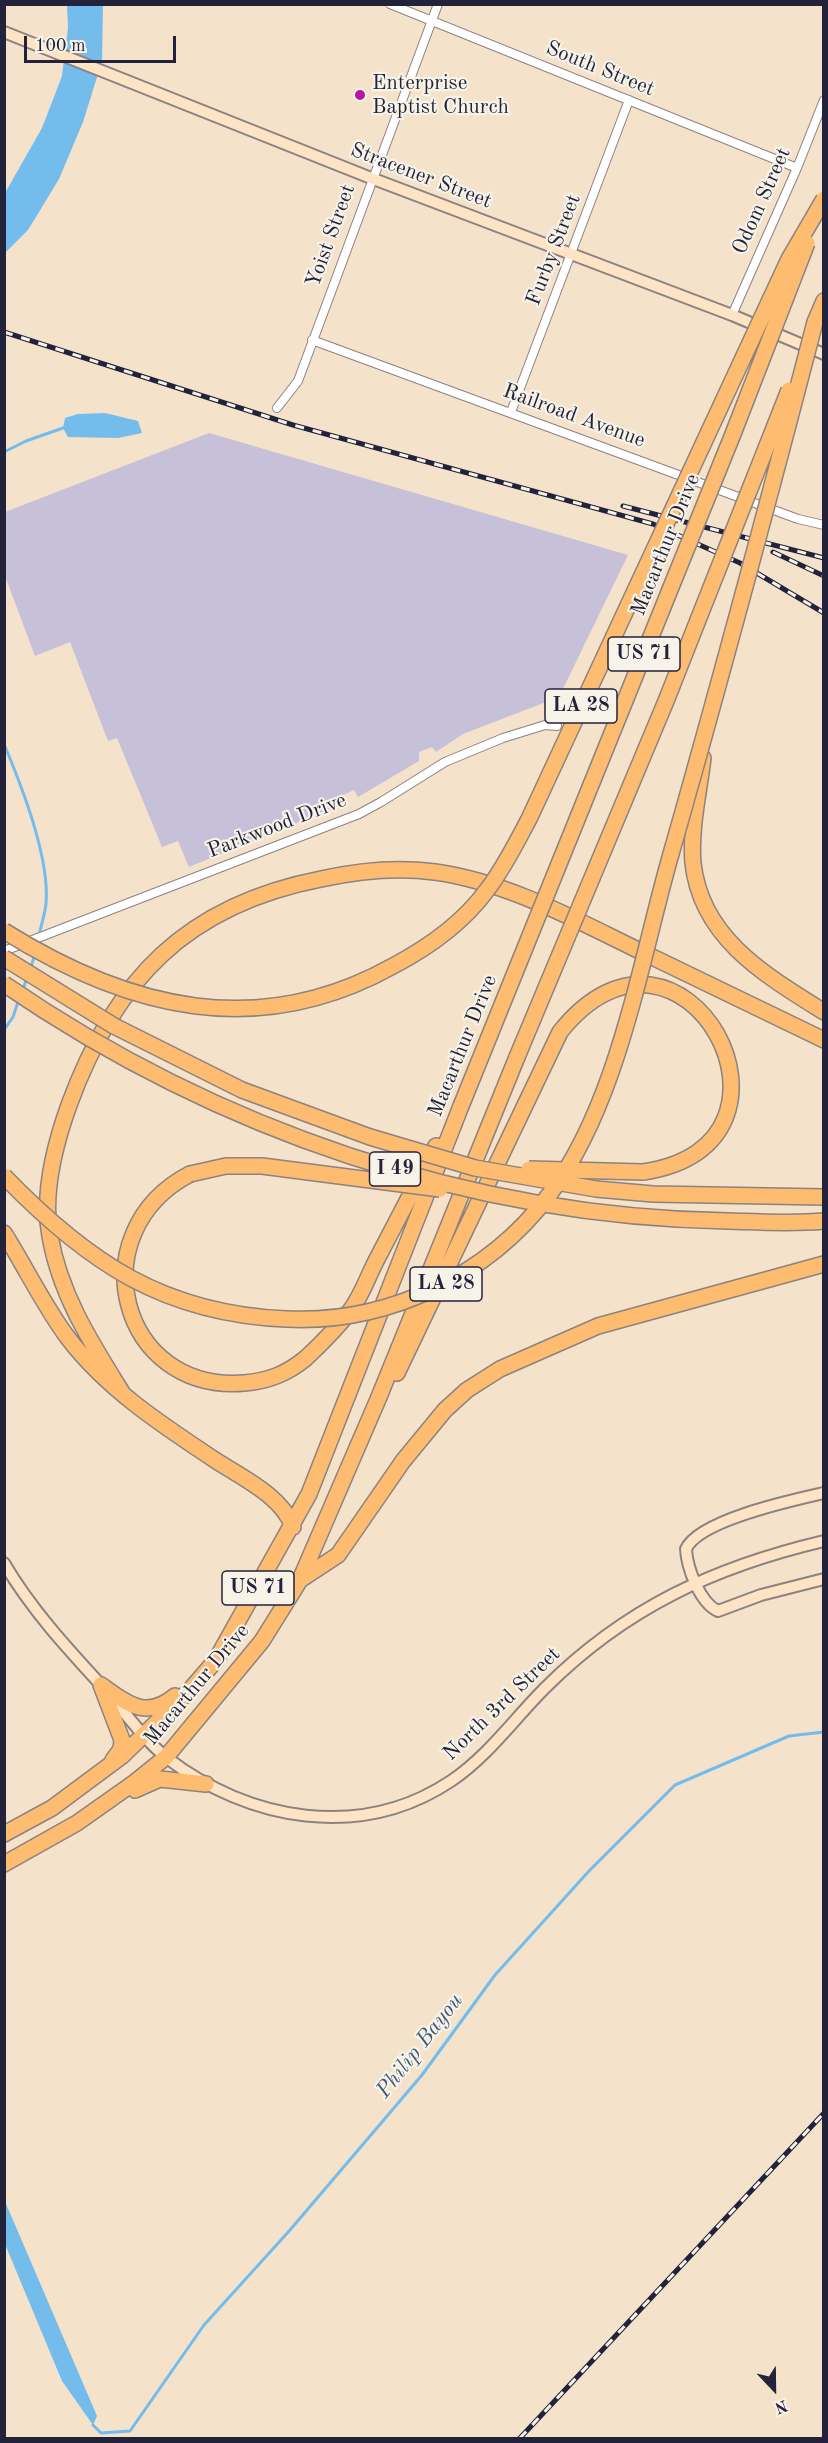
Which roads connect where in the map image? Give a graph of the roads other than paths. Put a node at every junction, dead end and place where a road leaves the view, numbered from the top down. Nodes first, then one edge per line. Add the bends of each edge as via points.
1 (390, 4) edge
2 (438, 4) edge
3 (431, 20) junction
4 (4, 32) edge
5 (629, 100) junction
6 (824, 100) edge
7 (797, 168) junction
8 (371, 178) junction
9 (824, 200) edge
10 (572, 254) junction
11 (824, 301) edge
12 (732, 315) junction
13 (815, 322) junction
14 (312, 340) junction
15 (824, 354) edge
16 (277, 408) dead end
17 (511, 412) junction
18 (824, 525) edge
19 (557, 726) dead end
20 (705, 742) junction
21 (4, 930) edge
22 (4, 951) edge
23 (4, 958) edge
24 (4, 984) edge
25 (824, 1012) edge
26 (824, 1040) edge
27 (460, 1107) junction
28 (475, 1168) junction
29 (4, 1176) edge
30 (479, 1193) junction
31 (824, 1197) edge
32 (824, 1221) edge
33 (4, 1233) edge
34 (824, 1264) edge
35 (123, 1394) junction
36 (379, 1397) junction
37 (824, 1493) edge
38 (293, 1527) junction
39 (824, 1541) edge
40 (4, 1563) edge
41 (824, 1579) edge
42 (300, 1580) junction
43 (696, 1582) junction
44 (216, 1660) junction
45 (101, 1685) junction
46 (146, 1735) junction
47 (166, 1757) junction
48 (108, 1767) junction
49 (206, 1784) junction
50 (4, 1834) edge
51 (52, 1838) junction
52 (4, 1863) edge

1 - 3 street, South Street
2 - 3 street, Yoist Street
3 - 5 street, South Street
3 - 8 street, Yoist Street
4 - 8 street, Stracener Street
5 - 7 street, South Street
5 - 10 street, Furby Street
6 - 7 street, Odom Street
7 - 12 street, Odom Street
8 - 10 street, Stracener Street
8 - 14 street, Yoist Street
9 - 21 highway, LA 28, bridge via 789,259 529,819 487,890 441,938 382,973 325,996 263,1008 224,1008 138,996 84,973
9 - 27 highway, Macarthur Drive / US 71, bridge
10 - 12 street, Stracener Street
10 - 17 street, Furby Street
11 - 13 highway, Macarthur Drive / US 71
12 - 15 street, Stracener Street
13 - 20 highway, LA 28, bridge
13 - 36 highway, Macarthur Drive / US 71, bridge via 666,701
14 - 16 street, Yoist Street via 298,381
14 - 17 street, Railroad Avenue
17 - 18 street, Railroad Avenue via 798,519
19 - 22 street, Parkwood Drive via 545,725 493,742 445,762 359,814
20 - 25 highway, bridge via 693,861 706,911 736,950
20 - 29 highway, LA 28, bridge via 620,1045 592,1118 544,1202 487,1258 452,1281 396,1305 328,1319 268,1318 211,1310 145,1287 83,1250
23 - 28 highway, I 49, bridge via 114,1026 242,1090 370,1137
24 - 30 highway, I 49, bridge via 132,1063 248,1119 305,1141
26 - 35 highway via 600,931 467,878 434,872 369,872 293,884 259,895 201,923 163,951 144,971 98,1036 66,1113 52,1167 49,1233 55,1258 78,1320
27 - 30 highway, bridge via 443,1132 351,1310 305,1358 280,1375 220,1384 190,1376 162,1358 134,1320 125,1277 133,1232 151,1202 190,1174 226,1166 262,1166 410,1187
27 - 38 highway, Macarthur Drive / US 71
28 - 31 highway, I 49, bridge via 653,1194
28 - 36 highway, bridge via 644,1172 674,1166 709,1145 726,1119 733,1089 731,1064 718,1031 691,1002 657,986 633,986 592,1001 577,1012 560,1032 404,1364
30 - 32 highway, I 49, bridge via 547,1206 654,1218
33 - 35 highway via 68,1338 99,1374
34 - 42 highway via 598,1326 500,1369 467,1390 424,1432 338,1555
35 - 38 highway via 173,1433 266,1494 287,1513
36 - 42 highway, Macarthur Drive / US 71
37 - 43 street via 753,1511 695,1535 686,1548 686,1556
38 - 44 highway, Macarthur Drive / US 71
39 - 43 street, North 3rd Street via 765,1556
40 - 45 street, North 3rd Street via 37,1612
41 - 43 street via 718,1611 711,1608
42 - 47 highway, Macarthur Drive / US 71 via 262,1641
43 - 49 street, North 3rd Street via 647,1607 600,1639 545,1688 473,1764 415,1800 369,1813 315,1818 257,1806
44 - 45 highway via 175,1697 156,1708 135,1706
44 - 46 highway, Macarthur Drive / US 71
45 - 46 street, North 3rd Street
45 - 48 highway via 122,1740 121,1749
46 - 47 street, North 3rd Street
46 - 48 highway, Macarthur Drive / US 71
47 - 49 street, North 3rd Street
47 - 51 highway, Macarthur Drive / US 71 via 108,1802
48 - 50 highway, Macarthur Drive / US 71
49 - 51 highway via 171,1779 149,1782
51 - 52 highway, Macarthur Drive / US 71

